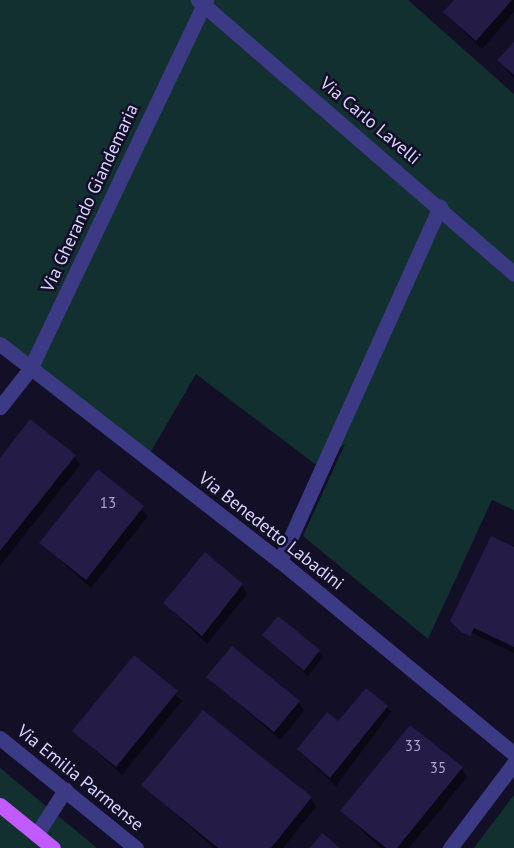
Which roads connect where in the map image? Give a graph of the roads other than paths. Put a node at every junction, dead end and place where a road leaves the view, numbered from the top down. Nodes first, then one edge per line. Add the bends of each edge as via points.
1 (202, 2) edge
2 (440, 206) junction
3 (514, 274) edge
4 (0, 344) edge
5 (30, 369) junction
6 (0, 406) edge
7 (280, 561) junction
8 (0, 738) edge
9 (514, 754) edge
10 (514, 764) edge
11 (64, 790) junction
12 (0, 805) edge
13 (36, 835) junction
14 (52, 848) edge
15 (136, 848) edge
16 (450, 848) edge

1 - 2 street, Via Carlo Lavelli
1 - 5 street, Via Gherando Giandemaria
2 - 3 street, Via Carlo Lavelli
2 - 7 street
4 - 5 street, Via Benedetto Labadini
5 - 6 street, Via Gherando Giandemaria
5 - 7 street, Via Benedetto Labadini
7 - 9 street, Via Benedetto Labadini
8 - 11 street, Via Emilia Parmense
10 - 16 street
11 - 13 street
11 - 15 street, Via Emilia Parmense
12 - 13 main road
13 - 14 main road

